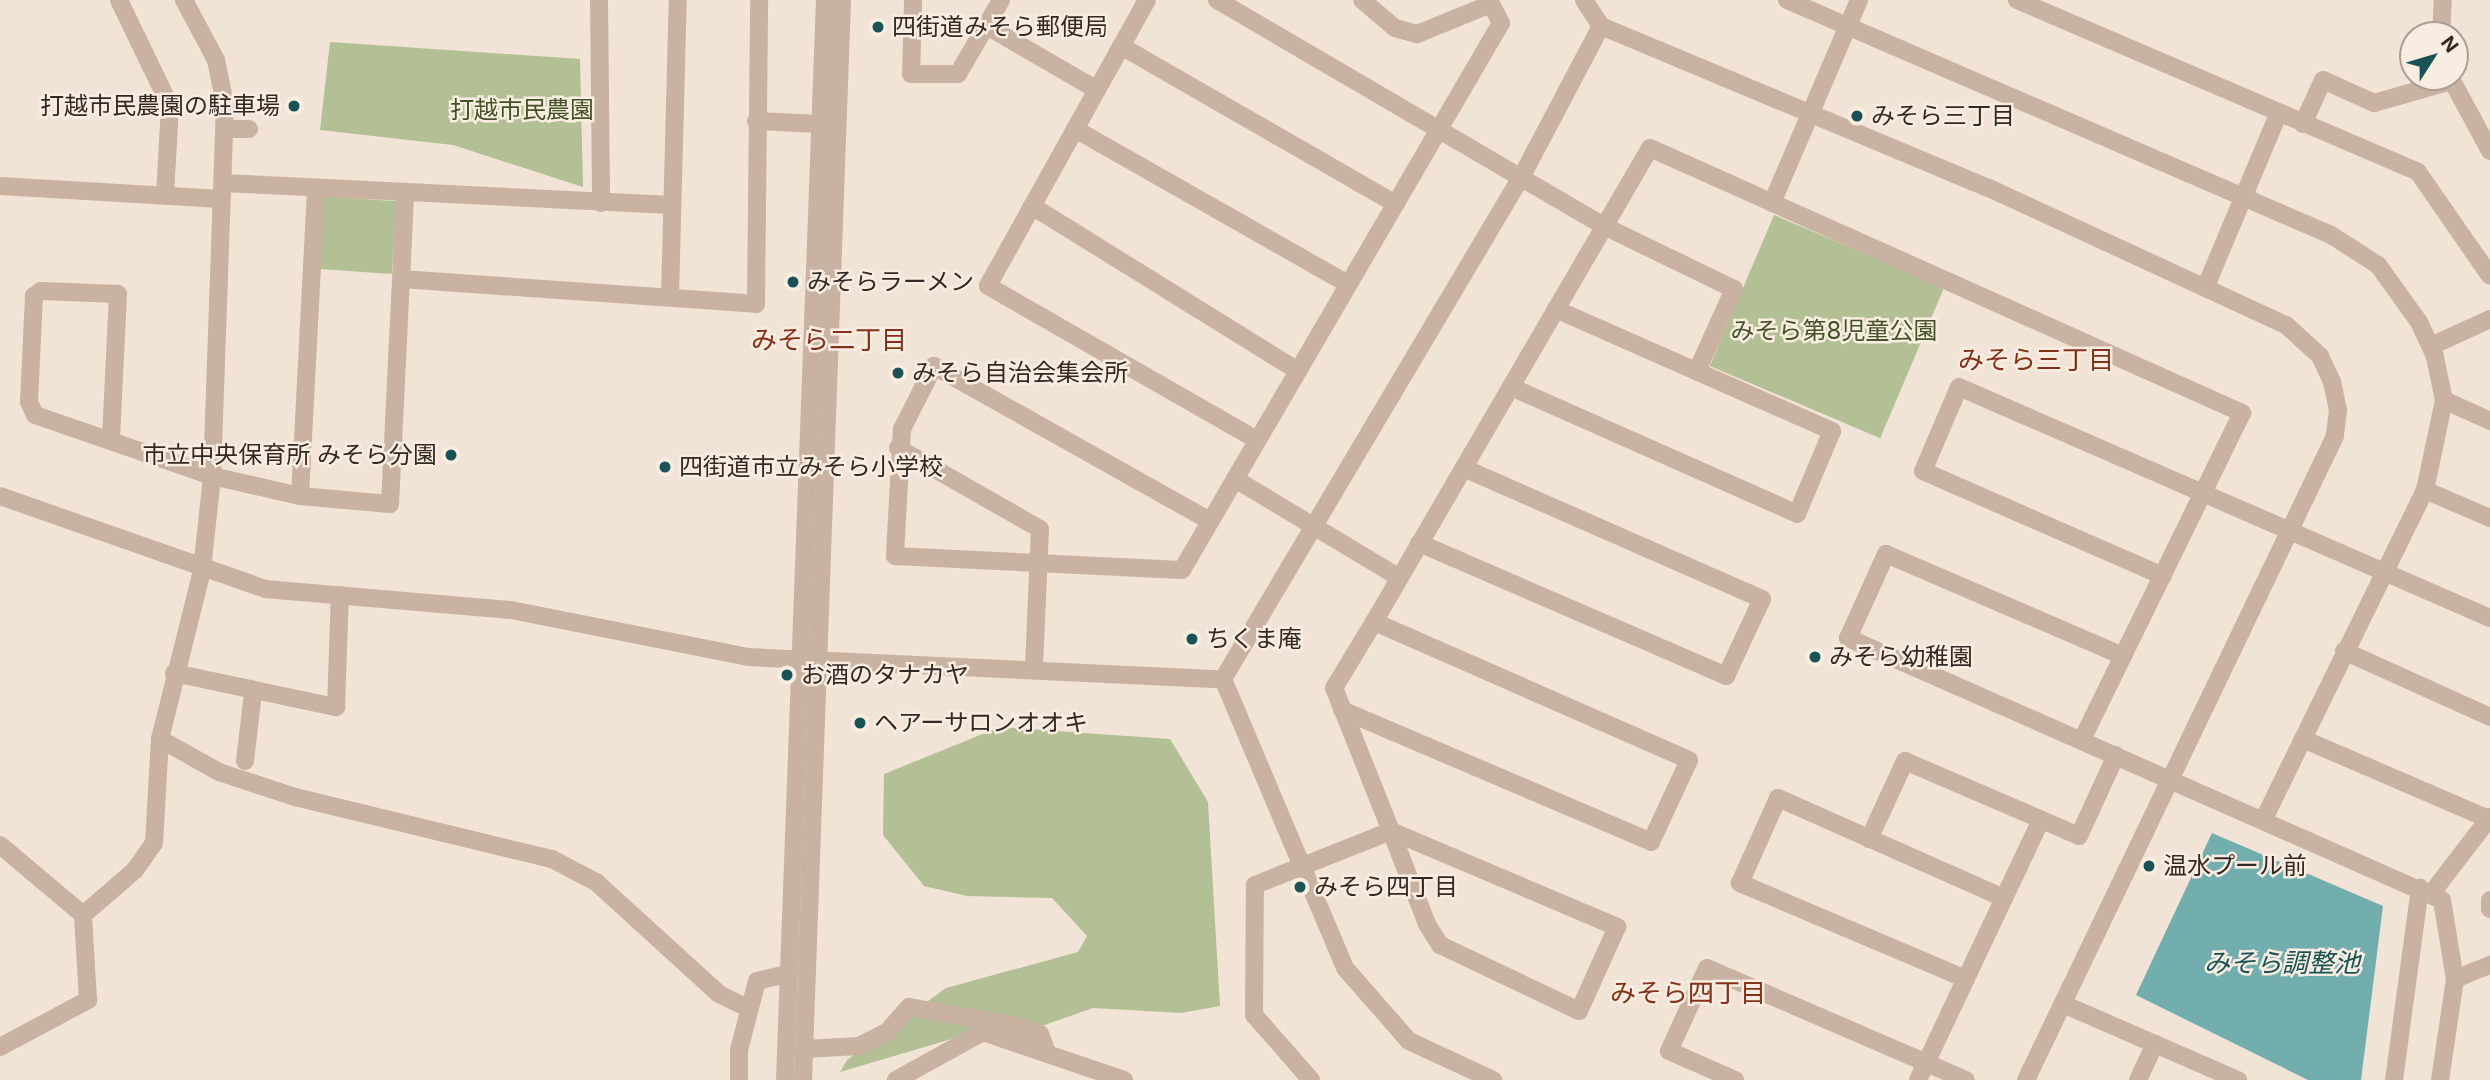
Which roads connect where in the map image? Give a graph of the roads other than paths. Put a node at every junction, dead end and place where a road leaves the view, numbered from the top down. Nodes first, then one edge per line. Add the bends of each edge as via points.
1 (119, 0) edge
2 (184, 0) edge
3 (599, 0) edge
4 (678, 0) edge
5 (759, 0) edge
6 (825, 0) edge
7 (842, 0) edge
8 (912, 0) edge
9 (1001, 0) edge
10 (1147, 0) edge
11 (1217, 0) edge
12 (1363, 0) edge
13 (1584, 0) edge
14 (1787, 0) edge
15 (1859, 0) edge
16 (2017, 0) edge
17 (2443, 0) edge
18 (2442, 21) edge
19 (987, 26) junction
20 (1601, 26) junction
21 (1844, 26) junction
22 (1121, 46) junction
23 (1097, 90) junction
24 (2412, 91) edge
25 (2458, 91) edge
26 (1811, 111) junction
27 (2278, 115) junction
28 (756, 121) junction
29 (820, 124) junction
30 (2302, 124) junction
31 (226, 129) junction
32 (249, 129) dead end
33 (1075, 129) junction
34 (1440, 129) junction
35 (2490, 151) edge
36 (1523, 174) junction
37 (0, 186) edge
38 (316, 189) junction
39 (222, 191) junction
40 (405, 193) junction
41 (165, 196) junction
42 (2245, 198) junction
43 (601, 203) junction
44 (1772, 203) junction
45 (1396, 204) junction
46 (671, 205) junction
47 (1032, 206) junction
48 (1604, 226) junction
49 (2490, 276) edge
50 (401, 279) junction
51 (1349, 284) junction
52 (2206, 286) junction
53 (670, 296) junction
54 (1556, 309) junction
55 (2490, 319) edge
56 (2431, 346) junction
57 (1298, 371) junction
58 (1697, 372) junction
59 (1511, 387) junction
60 (2444, 400) junction
61 (2490, 421) edge
62 (111, 438) junction
63 (1257, 440) junction
64 (898, 448) junction
65 (1463, 468) junction
66 (212, 476) junction
67 (1235, 479) junction
68 (2425, 491) junction
69 (2203, 492) junction
70 (0, 496) edge
71 (300, 496) junction
72 (2490, 519) edge
73 (1210, 521) junction
74 (1316, 525) junction
75 (2289, 532) junction
76 (1419, 543) junction
77 (1039, 563) junction
78 (202, 570) junction
79 (2384, 570) junction
80 (2163, 576) junction
81 (1399, 578) junction
82 (340, 595) junction
83 (2490, 618) edge
84 (1374, 622) junction
85 (2344, 651) junction
86 (2123, 656) junction
87 (797, 659) junction
88 (821, 661) junction
89 (1034, 667) junction
90 (174, 673) junction
91 (1223, 679) junction
92 (253, 693) junction
93 (1342, 710) junction
94 (2490, 717) edge
95 (160, 739) junction
96 (2303, 739) junction
97 (2082, 740) junction
98 (2116, 755) junction
99 (245, 761) dead end
100 (2173, 780) junction
101 (2489, 818) edge
102 (2264, 819) junction
103 (2041, 820) junction
104 (1391, 831) junction
105 (1870, 839) junction
106 (0, 845) edge
107 (1300, 867) junction
108 (2426, 891) junction
109 (2004, 898) junction
110 (2490, 900) edge
111 (2490, 909) edge
112 (83, 915) junction
113 (2490, 965) edge
114 (788, 974) junction
115 (1966, 979) junction
116 (2455, 979) junction
117 (2063, 1004) junction
118 (748, 1008) junction
119 (2155, 1044) junction
120 (0, 1048) edge
121 (804, 1049) junction
122 (1047, 1052) junction
123 (1926, 1063) junction
124 (2441, 1073) edge
125 (803, 1075) edge
126 (2234, 1079) edge
127 (739, 1080) edge
128 (785, 1080) edge
129 (896, 1080) edge
130 (1124, 1080) edge
131 (1311, 1080) edge
132 (1493, 1080) edge
133 (1733, 1080) edge
134 (1918, 1080) edge
135 (1966, 1080) edge
136 (2026, 1080) edge
137 (2138, 1080) edge
138 (2394, 1080) edge
139 (2456, 1080) edge

1 - 41 street via 170,106
2 - 31 street via 216,60
3 - 43 street
4 - 46 street
5 - 28 street
6 - 29 street
7 - 88 street
8 - 19 street via 911,74 958,74
9 - 19 street
10 - 22 street
11 - 34 street
12 - 34 street via 1395,28 1417,34 1492,4 1501,23
13 - 20 street
14 - 21 street
15 - 21 street
16 - 27 street
17 - 18 street
19 - 23 street
20 - 26 street
20 - 36 street
21 - 26 street
21 - 42 street
22 - 23 street
22 - 45 street
23 - 33 street
24 - 30 street via 2374,103 2323,80
25 - 35 street
26 - 44 street
26 - 52 street
27 - 30 street
27 - 42 street
28 - 29 street
28 - 53 street via 756,304
29 - 87 street
30 - 49 street via 2418,172
31 - 32 street
31 - 39 street
33 - 47 street
33 - 51 street
34 - 36 street
34 - 45 street
36 - 48 street
36 - 74 street
37 - 41 street
38 - 39 street
38 - 40 street
38 - 71 street
39 - 41 street
39 - 66 street
40 - 43 street
40 - 50 street
42 - 52 street
42 - 56 street via 2331,235 2378,265
43 - 46 street
44 - 48 street via 1650,148
44 - 69 street via 2242,412
45 - 51 street
46 - 53 street
47 - 57 street
47 - 63 street via 988,286
48 - 54 street
48 - 58 street via 1734,289
50 - 53 street
50 - 71 street via 390,504
51 - 57 street
52 - 75 street via 2303,337 2332,382 2334,436
54 - 58 street
54 - 59 street
55 - 56 street
56 - 60 street
57 - 63 street
58 - 59 street via 1832,431 1797,514
59 - 65 street
60 - 61 street
60 - 68 street
62 - 62 street via 118,294 37,292 30,411
62 - 66 street
63 - 67 street
64 - 73 street via 933,366
64 - 77 street via 1040,529
64 - 77 street via 895,556
65 - 76 street
65 - 76 street via 1762,599 1726,676
66 - 71 street
66 - 78 street
67 - 73 street
67 - 74 street
68 - 72 street
68 - 79 street
69 - 75 street
69 - 80 street
69 - 80 street via 1959,387 1923,471
70 - 78 street
73 - 77 street via 1182,570
74 - 81 street
74 - 91 street
75 - 79 street
75 - 100 street
76 - 81 street
77 - 89 street
78 - 82 street via 265,589
78 - 90 street
79 - 83 street
79 - 85 street
80 - 86 street
81 - 84 street
82 - 87 street via 511,610 635,638
82 - 92 street via 336,707
84 - 93 street via 1335,688
84 - 93 street via 1689,760 1651,842
85 - 94 street
85 - 96 street
86 - 97 street
86 - 97 street via 1886,554 1849,638
87 - 88 street
87 - 114 street
88 - 89 street
88 - 121 street
89 - 91 street
90 - 92 street
90 - 95 street
91 - 107 street
92 - 99 street
93 - 104 street
95 - 112 street via 154,842 135,870
95 - 118 street via 219,772 295,797 552,859 596,882 719,994
96 - 101 street
96 - 102 street
97 - 98 street
98 - 100 street
98 - 103 street via 2079,836
100 - 102 street
100 - 117 street
101 - 108 street
102 - 108 street
103 - 105 street via 1905,761
103 - 109 street
104 - 104 street via 1440,945 1579,1011 1617,927
104 - 107 street
105 - 109 street
105 - 115 street via 1777,798 1740,883
106 - 112 street
107 - 131 street via 1255,885 1252,1003 1268,1034
107 - 132 street via 1345,968 1390,1026
108 - 116 street via 2442,900
108 - 138 street
109 - 115 street
110 - 111 street
112 - 120 street via 88,1000
113 - 116 street
114 - 118 street via 757,981
114 - 128 street
115 - 123 street
116 - 124 street
117 - 119 street
117 - 136 street
118 - 127 street
119 - 126 street
119 - 137 street
121 - 122 street via 859,1046 888,1031 909,1007 1023,1027 1040,1034
121 - 125 street
122 - 129 street via 984,1032
122 - 130 street
123 - 133 street via 1707,968 1669,1051
123 - 134 street
123 - 135 street
124 - 139 street

